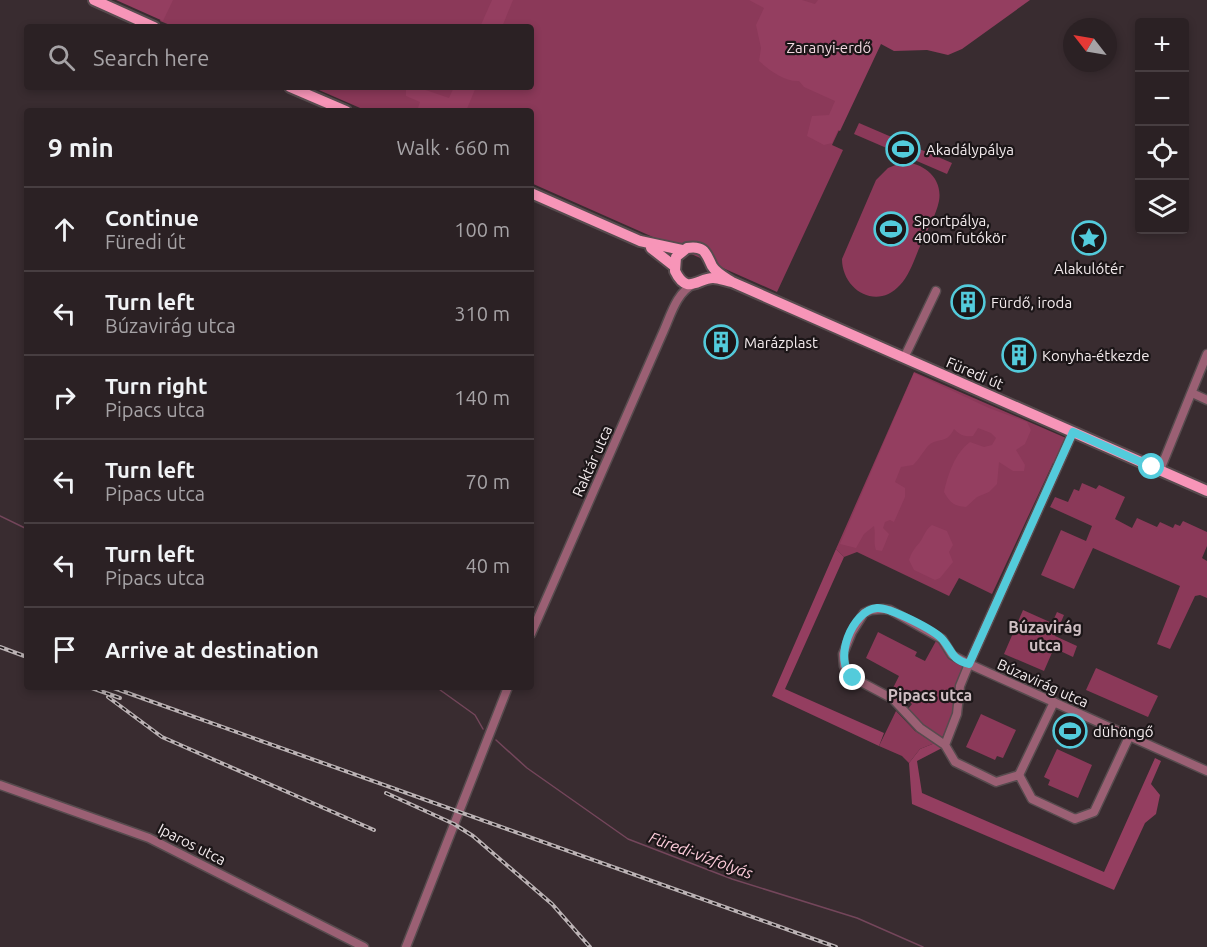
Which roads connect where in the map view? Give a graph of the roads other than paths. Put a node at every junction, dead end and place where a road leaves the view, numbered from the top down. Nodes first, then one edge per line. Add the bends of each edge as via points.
1 (94, 0) edge
2 (147, 24) edge
3 (297, 90) edge
4 (339, 108) edge
5 (534, 194) edge
6 (640, 241) junction
7 (682, 250) junction
8 (711, 265) junction
9 (674, 266) junction
10 (680, 279) junction
11 (706, 279) junction
12 (732, 282) junction
13 (694, 284) junction
14 (936, 291) dead end
15 (678, 299) junction
16 (1207, 354) edge
17 (904, 358) junction
18 (1192, 393) junction
19 (1207, 400) edge
20 (1073, 432) junction
21 (1160, 470) junction
22 (1207, 491) edge
23 (534, 626) edge
24 (969, 664) junction
25 (507, 690) edge
26 (1054, 702) junction
27 (1129, 737) junction
28 (945, 745) junction
29 (1207, 771) edge
30 (1019, 775) junction
31 (0, 785) edge
32 (364, 947) edge
33 (406, 947) edge

1 - 2 main road
3 - 4 main road
5 - 6 main road, Füredi út
6 - 7 main road, Füredi út
6 - 9 main road, Füredi út
7 - 8 main road, Füredi út via 698,248 708,254
7 - 9 main road
8 - 11 main road
8 - 12 main road, Füredi út
9 - 10 main road, Füredi út
10 - 13 main road
10 - 15 street, Raktár utca
11 - 12 main road, Füredi út
11 - 13 main road, Füredi út
12 - 17 main road, Füredi út
13 - 15 street, Raktár utca
14 - 17 street
15 - 23 street, Raktár utca
16 - 18 street
17 - 20 main road, Füredi út
18 - 19 street
18 - 21 street
20 - 21 main road, Füredi út
20 - 24 street
21 - 22 main road, Füredi út
24 - 26 street, Búzavirág utca
24 - 28 street
24 - 28 street via 952,655 942,639 883,609 864,614 844,650 844,666 849,675 893,699 920,728
25 - 33 street
26 - 27 street, Búzavirág utca
26 - 30 street
27 - 29 street, Búzavirág utca
27 - 30 street via 1094,812 1075,819 1032,800
28 - 30 street via 955,762 996,782
31 - 32 street, Iparos utca via 149,838

